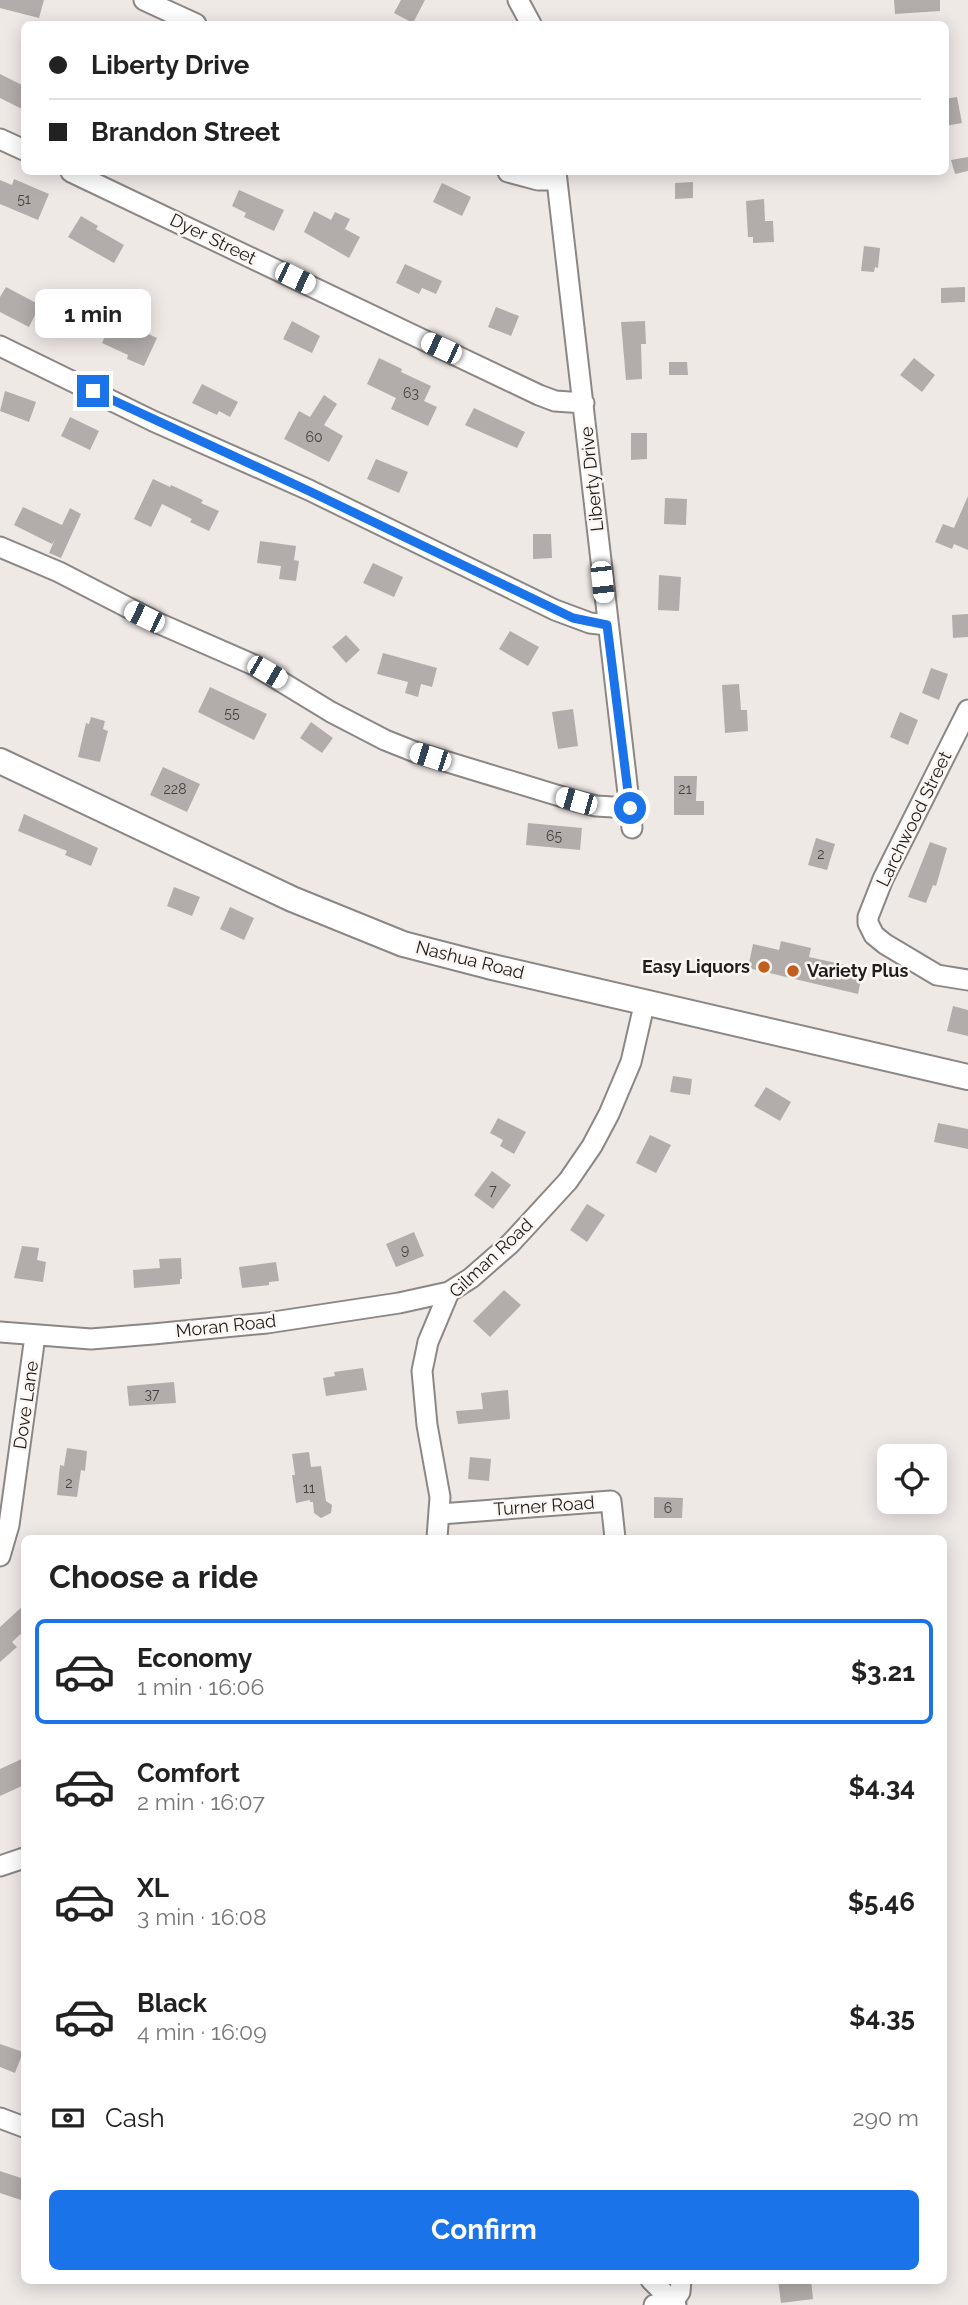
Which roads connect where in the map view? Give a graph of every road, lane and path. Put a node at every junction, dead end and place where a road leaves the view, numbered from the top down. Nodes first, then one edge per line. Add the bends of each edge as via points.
1 (144, 0) edge
2 (518, 0) edge
3 (190, 21) edge
4 (529, 21) edge
5 (0, 139) edge
6 (21, 149) edge
7 (77, 175) edge
8 (519, 175) edge
9 (557, 176) edge
10 (0, 346) edge
11 (584, 403) junction
12 (0, 547) edge
13 (607, 625) junction
14 (968, 710) edge
15 (0, 761) edge
16 (968, 980) edge
17 (645, 1002) junction
18 (968, 1077) edge
19 (449, 1292) junction
20 (0, 1332) edge
21 (35, 1336) junction
22 (440, 1514) junction
23 (437, 1535) edge
24 (615, 1535) edge
25 (0, 1556) edge
26 (21, 1859) edge
27 (0, 1866) edge
28 (0, 2118) edge
29 (21, 2126) edge
30 (654, 2284) edge
31 (681, 2284) edge
32 (667, 2304) edge

1 - 3 street
2 - 4 street
5 - 6 street
7 - 11 street, Dyer Street via 538,395
8 - 9 street via 538,180
9 - 11 street, Liberty Drive
10 - 13 street via 564,614
11 - 13 street, Liberty Drive
12 - 13 street, Liberty Drive via 254,665 385,740 631,818
14 - 16 street, Larchwood Street via 868,917 878,940 929,972
15 - 17 main road, Nashua Road via 365,930 488,966
17 - 18 main road, Nashua Road
17 - 19 street, Gilman Road via 631,1062 609,1114 580,1163 510,1244
19 - 21 street, Moran Road via 267,1323 91,1339
19 - 22 street, Gilman Road via 428,1342 422,1371
20 - 21 street, Moran Road
21 - 25 street, Dove Lane via 9,1525
22 - 23 street, Gilman Road
22 - 24 street, Turner Road via 611,1501
26 - 27 street
28 - 29 street
30 - 32 street
31 - 32 street via 680,2292

